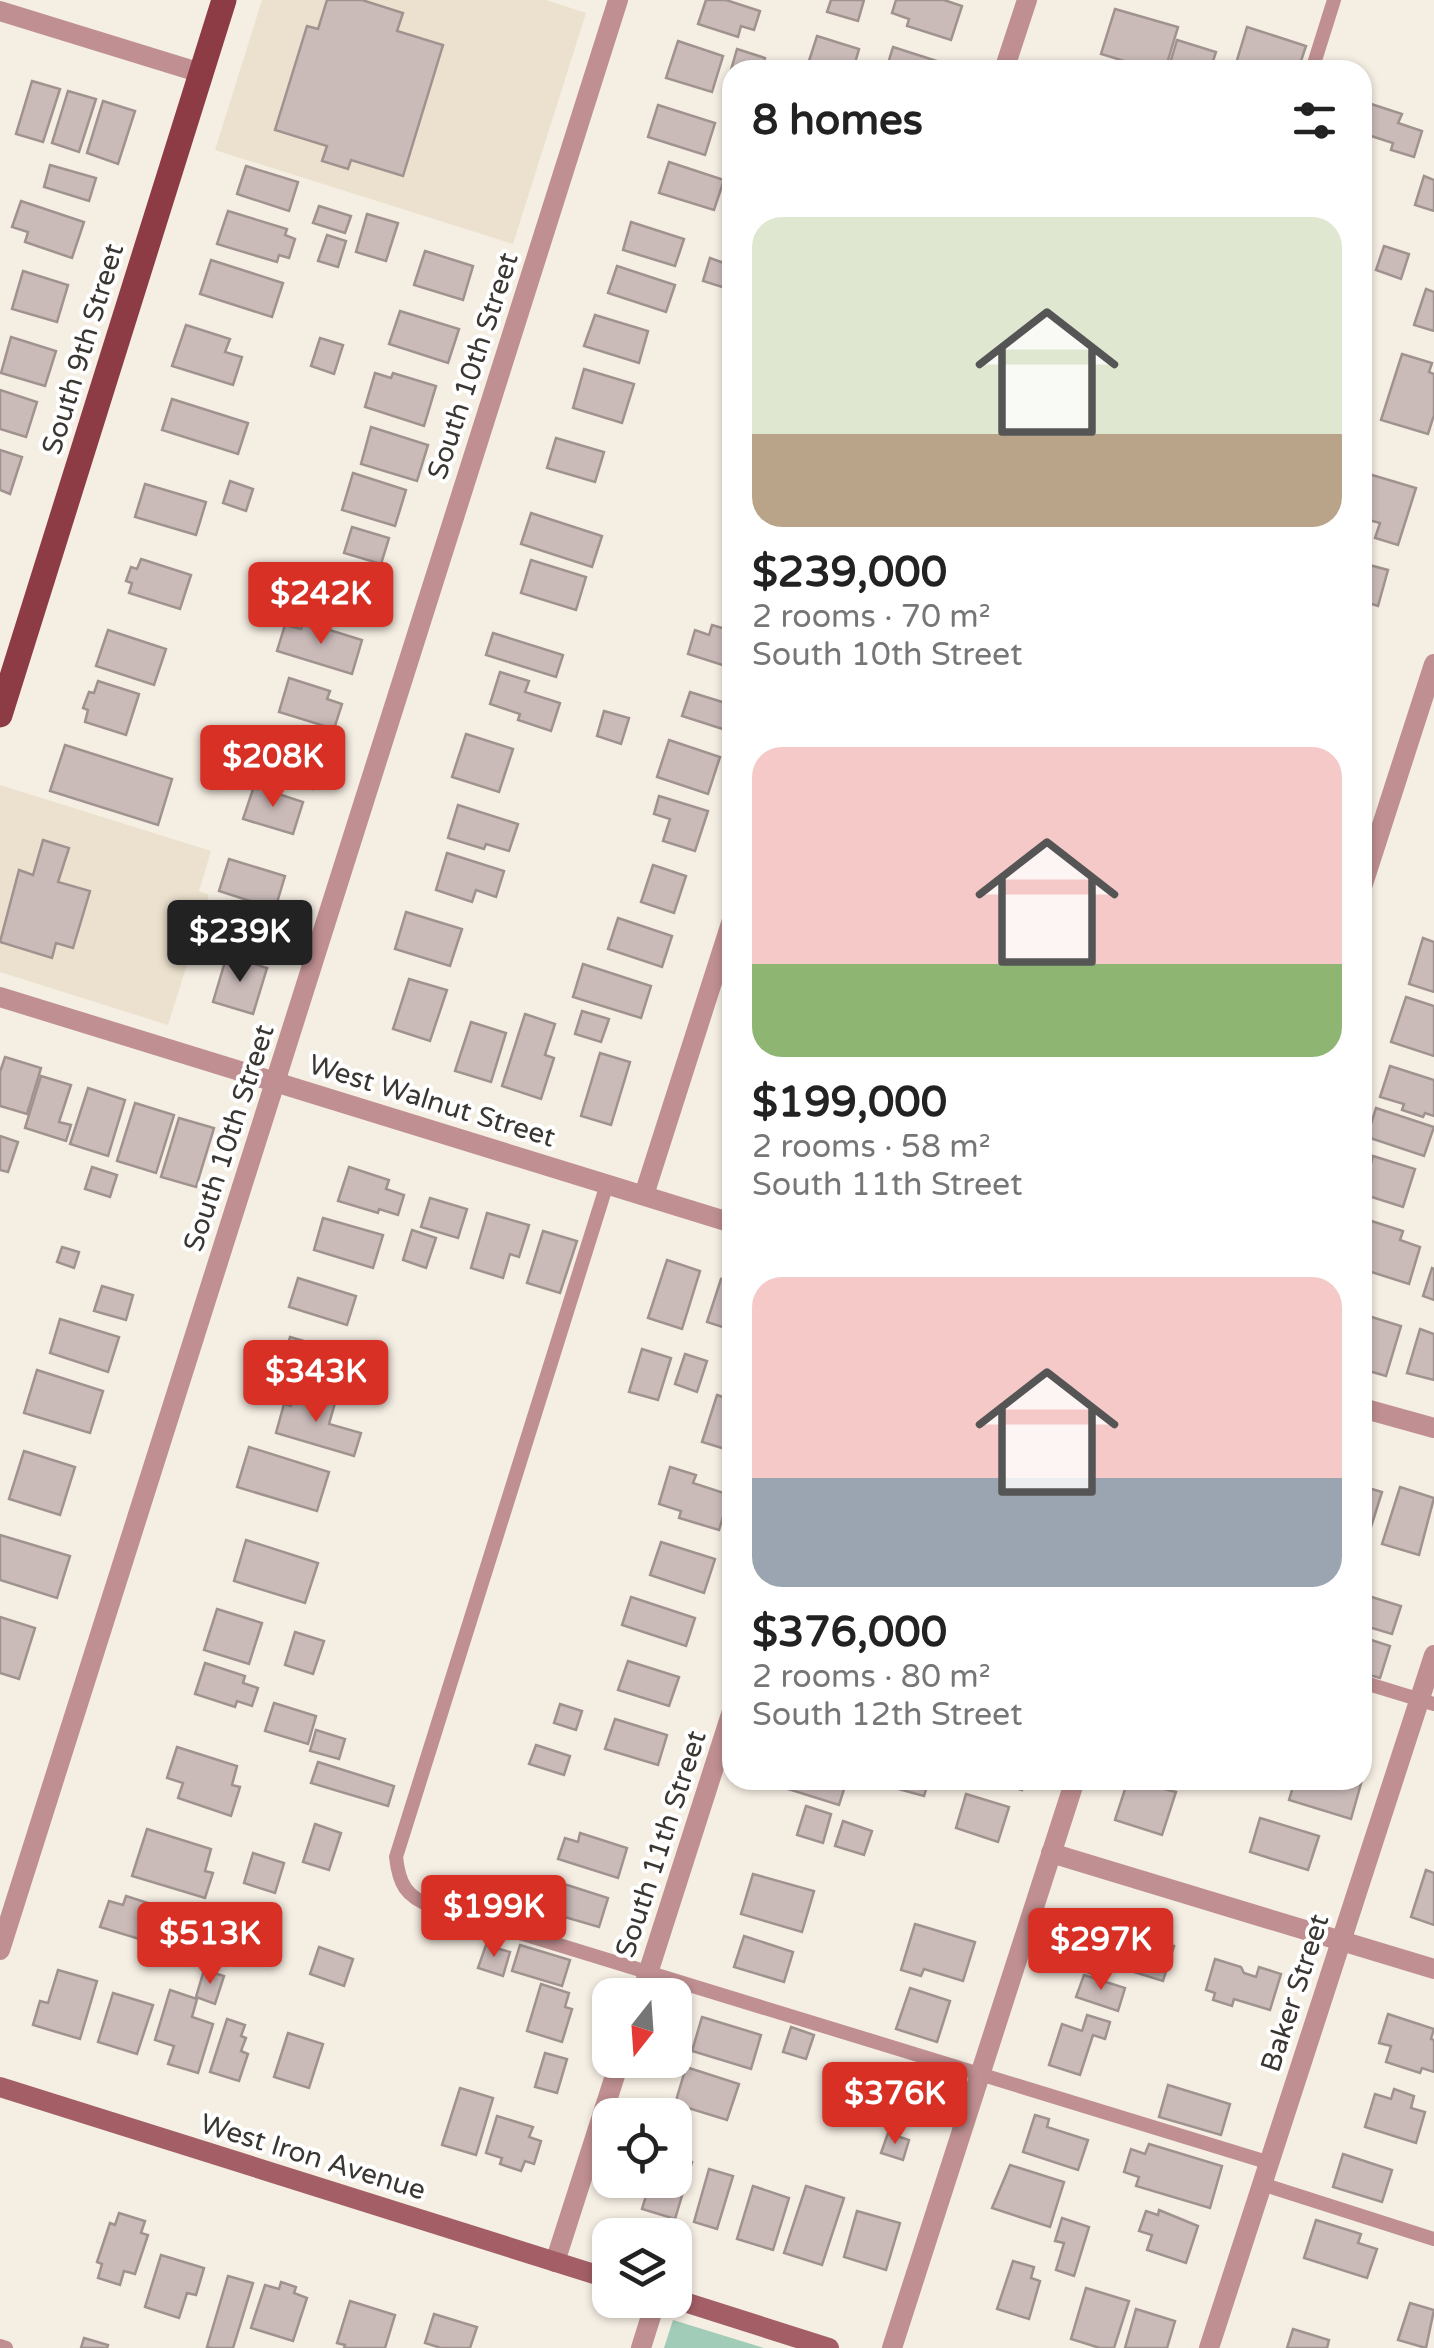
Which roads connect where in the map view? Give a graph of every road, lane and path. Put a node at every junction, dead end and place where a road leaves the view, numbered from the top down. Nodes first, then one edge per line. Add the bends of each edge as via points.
1 (224, 0) edge
2 (618, 0) edge
3 (1027, 0) edge
4 (1334, 0) edge
5 (0, 11) edge
6 (1007, 60) edge
7 (1315, 60) edge
8 (201, 72) junction
9 (1434, 664) edge
10 (0, 716) edge
11 (1372, 855) edge
12 (722, 951) edge
13 (0, 997) edge
14 (276, 1081) junction
15 (607, 1184) junction
16 (644, 1196) junction
17 (722, 1220) edge
18 (1372, 1411) edge
19 (1434, 1428) edge
20 (1434, 1656) edge
21 (1372, 1685) edge
22 (1427, 1701) edge
23 (722, 1742) edge
24 (1072, 1790) edge
25 (1051, 1853) junction
26 (1342, 1940) junction
27 (0, 1950) edge
28 (1434, 1969) edge
29 (648, 1972) junction
30 (646, 1978) edge
31 (980, 2073) junction
32 (614, 2078) edge
33 (0, 2087) edge
34 (1270, 2162) junction
35 (1262, 2184) junction
36 (1434, 2239) edge
37 (556, 2262) junction
38 (592, 2273) edge
39 (692, 2304) edge
40 (650, 2318) edge
41 (641, 2348) edge
42 (829, 2348) edge
43 (892, 2348) edge
44 (1209, 2348) edge

1 - 8 main road, South 9th Street
2 - 14 street, South 10th Street
3 - 6 street
4 - 7 lane
5 - 8 street
8 - 10 main road, South 9th Street
9 - 11 street
12 - 16 street
13 - 14 street, West Walnut Street
14 - 15 street, West Walnut Street
14 - 27 street, South 10th Street
15 - 16 street, West Walnut Street
15 - 29 lane via 396,1857 398,1880 412,1899
16 - 17 street, West Walnut Street
18 - 19 street
20 - 22 street, Baker Street
21 - 22 lane
22 - 26 street, Baker Street
23 - 29 street, South 11th Street
24 - 25 street
25 - 26 street
25 - 31 street
26 - 28 street
26 - 34 street, Baker Street
29 - 30 street, South 11th Street
29 - 31 lane
31 - 34 lane
31 - 43 street
32 - 37 street
33 - 37 street, West Iron Avenue
34 - 35 street, Baker Street
35 - 36 lane
35 - 44 street, Baker Street
37 - 38 street, West Iron Avenue
39 - 42 street
40 - 41 street

